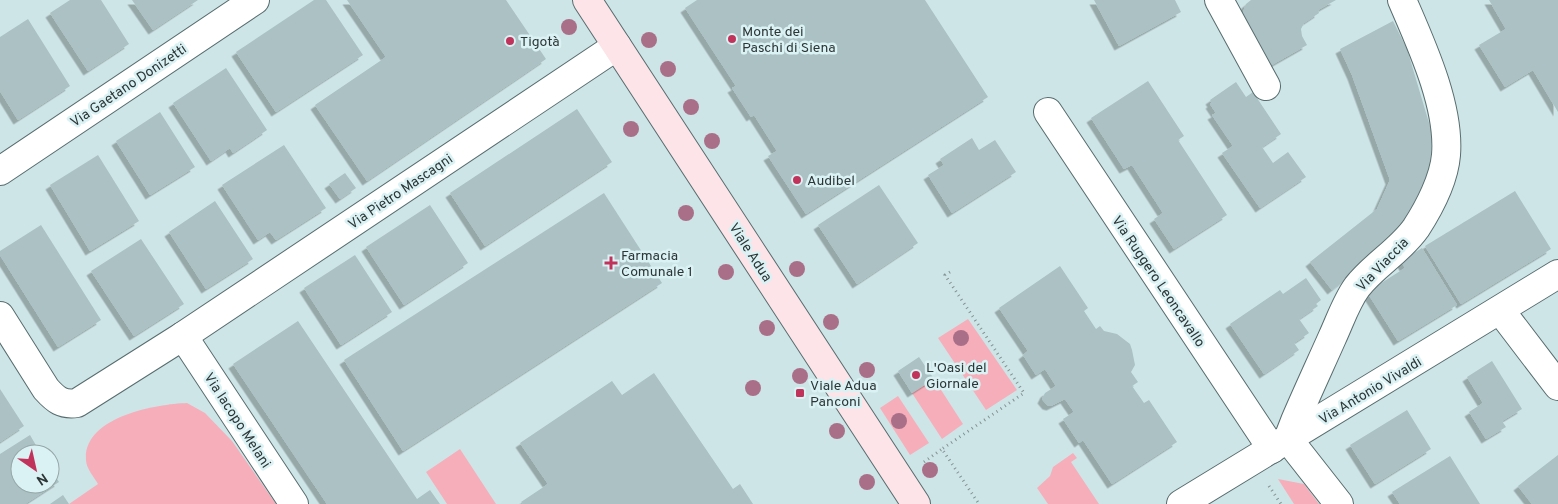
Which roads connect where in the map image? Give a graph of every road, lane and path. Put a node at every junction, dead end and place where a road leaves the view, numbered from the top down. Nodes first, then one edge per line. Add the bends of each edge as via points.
1 (255, 0) edge
2 (587, 0) edge
3 (1219, 0) edge
4 (1402, 0) edge
5 (617, 46) junction
6 (1266, 86) dead end
7 (1048, 112) dead end
8 (0, 171) edge
9 (950, 272) dead end
10 (1558, 274) edge
11 (1500, 310) junction
12 (0, 316) edge
13 (183, 336) junction
14 (1558, 386) edge
15 (1280, 444) junction
16 (942, 449) junction
17 (918, 466) dead end
18 (1266, 482) dead end
19 (294, 504) edge
20 (916, 504) edge
21 (980, 504) edge
22 (1181, 504) edge
23 (1281, 504) edge
24 (1339, 504) edge

1 - 8 street, Via Gaetano Donizetti
2 - 5 main road, Viale Adua
3 - 6 street
4 - 15 street, Via Viaccia via 1433,78 1442,113 1446,136 1442,174 1416,228 1352,295 1295,421
5 - 13 street, Via Pietro Mascagni
5 - 20 main road, Viale Adua
7 - 15 street, Via Ruggero Leoncavallo
9 - 16 path via 945,275 1024,393
10 - 11 street, Via Antonio Vivaldi
11 - 14 street
11 - 15 street, Via Antonio Vivaldi
12 - 13 street, Via Pietro Mascagni via 46,389 62,403 69,404 83,400
13 - 19 street, Via Iacopo Melani
15 - 22 street, Via Antonio Vivaldi
15 - 24 street, Via Ruggero Leoncavallo
16 - 17 path
16 - 21 path
18 - 23 path

